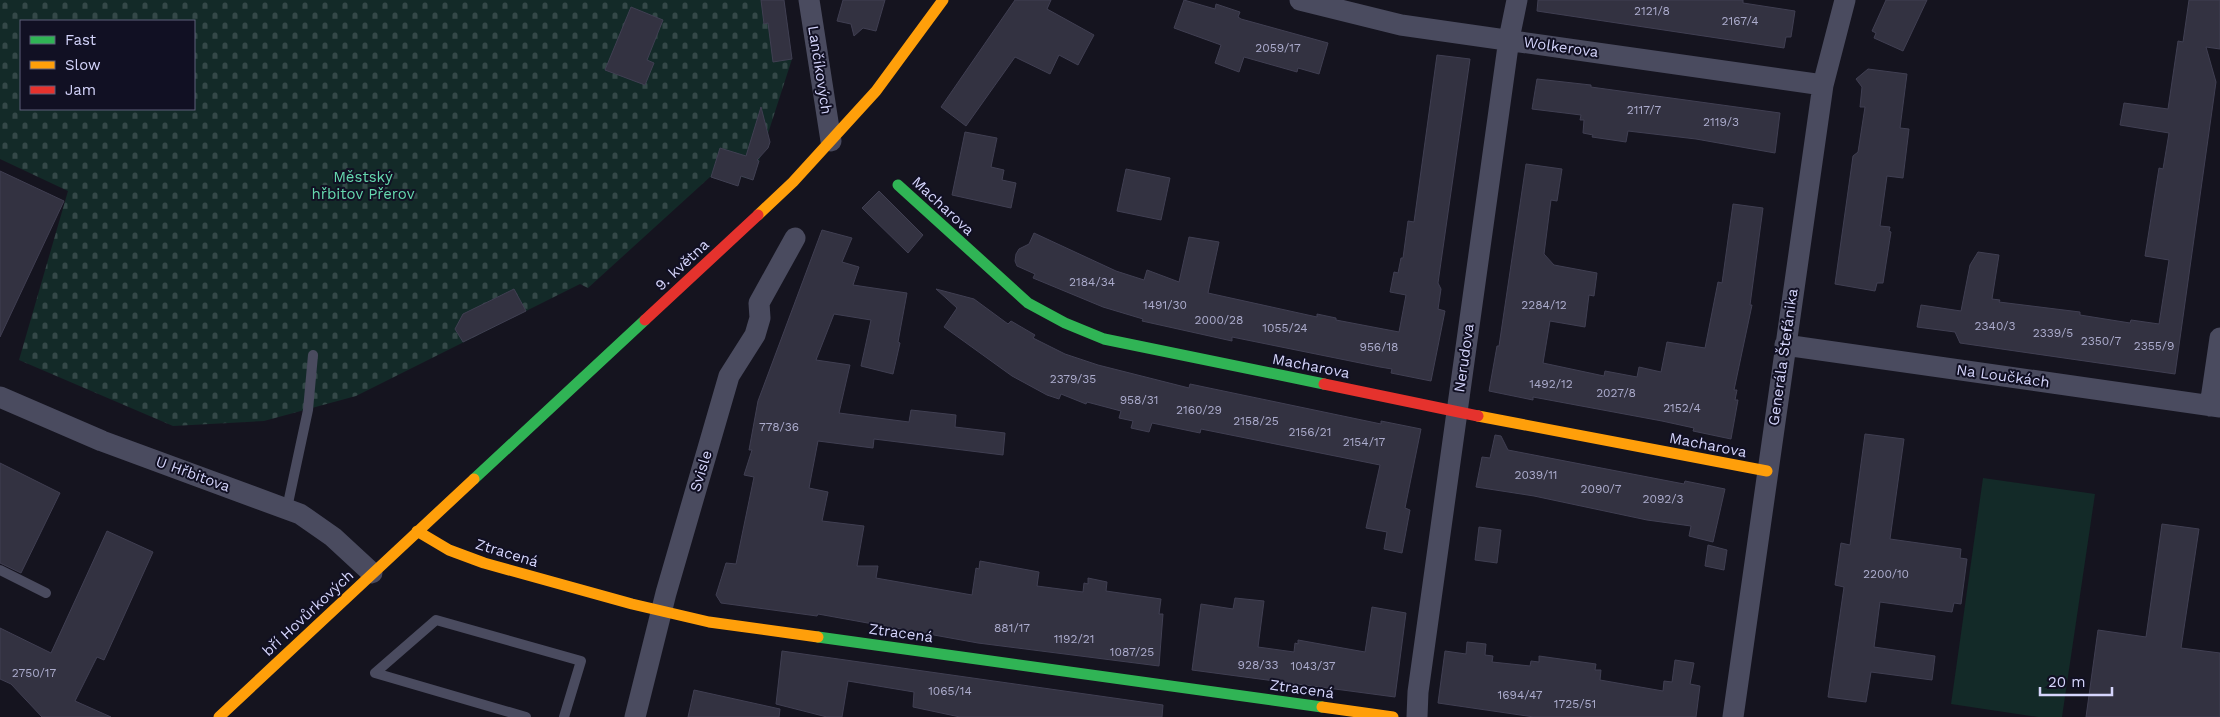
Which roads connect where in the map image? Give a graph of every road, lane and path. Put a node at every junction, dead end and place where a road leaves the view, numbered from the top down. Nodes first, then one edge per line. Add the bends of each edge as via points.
1 (809, 0) edge
2 (943, 0) edge
3 (1300, 0) edge
4 (1517, 0) edge
5 (1845, 0) edge
6 (1509, 39) junction
7 (1823, 85) junction
8 (831, 141) junction
9 (898, 184) dead end
10 (795, 238) dead end
11 (2220, 338) edge
12 (1785, 345) junction
13 (313, 355) dead end
14 (0, 397) edge
15 (2215, 407) edge
16 (1457, 411) junction
17 (1766, 471) junction
18 (286, 508) junction
19 (418, 530) junction
20 (0, 570) edge
21 (372, 573) junction
22 (46, 593) dead end
23 (661, 613) junction
24 (219, 717) edge
25 (526, 717) edge
26 (564, 717) edge
27 (635, 717) edge
28 (1393, 717) edge
29 (1417, 717) edge
30 (1733, 717) edge

1 - 8 street, Lančíkových
2 - 8 street, 9. května via 876,91
3 - 6 street, Wolkerova via 1401,25
4 - 6 street, Nerudova
5 - 7 street, Generála Štefánika
6 - 7 street, Wolkerova
6 - 16 street, Nerudova
7 - 12 street, Generála Štefánika
8 - 19 street, 9. května via 793,182
9 - 16 street, Macharova via 1028,303 1104,339
10 - 23 street, Svisle via 759,303 760,318 755,334 729,376
11 - 15 street
12 - 15 street, Na Loučkách
12 - 17 street, Generála Štefánika
13 - 18 lane via 308,410
14 - 18 street, U Hřbitova via 102,441
16 - 17 street, Macharova
16 - 29 street, Nerudova
17 - 30 street, Generála Štefánika
18 - 21 street, U Hřbitova via 324,530
19 - 21 street, bří Hovůrkových
19 - 23 street, Ztracená via 455,552 492,565
20 - 22 lane
21 - 24 street, bří Hovůrkových
23 - 27 street, Svisle
23 - 28 street, Ztracená
25 - 26 lane via 375,673 436,620 581,661

